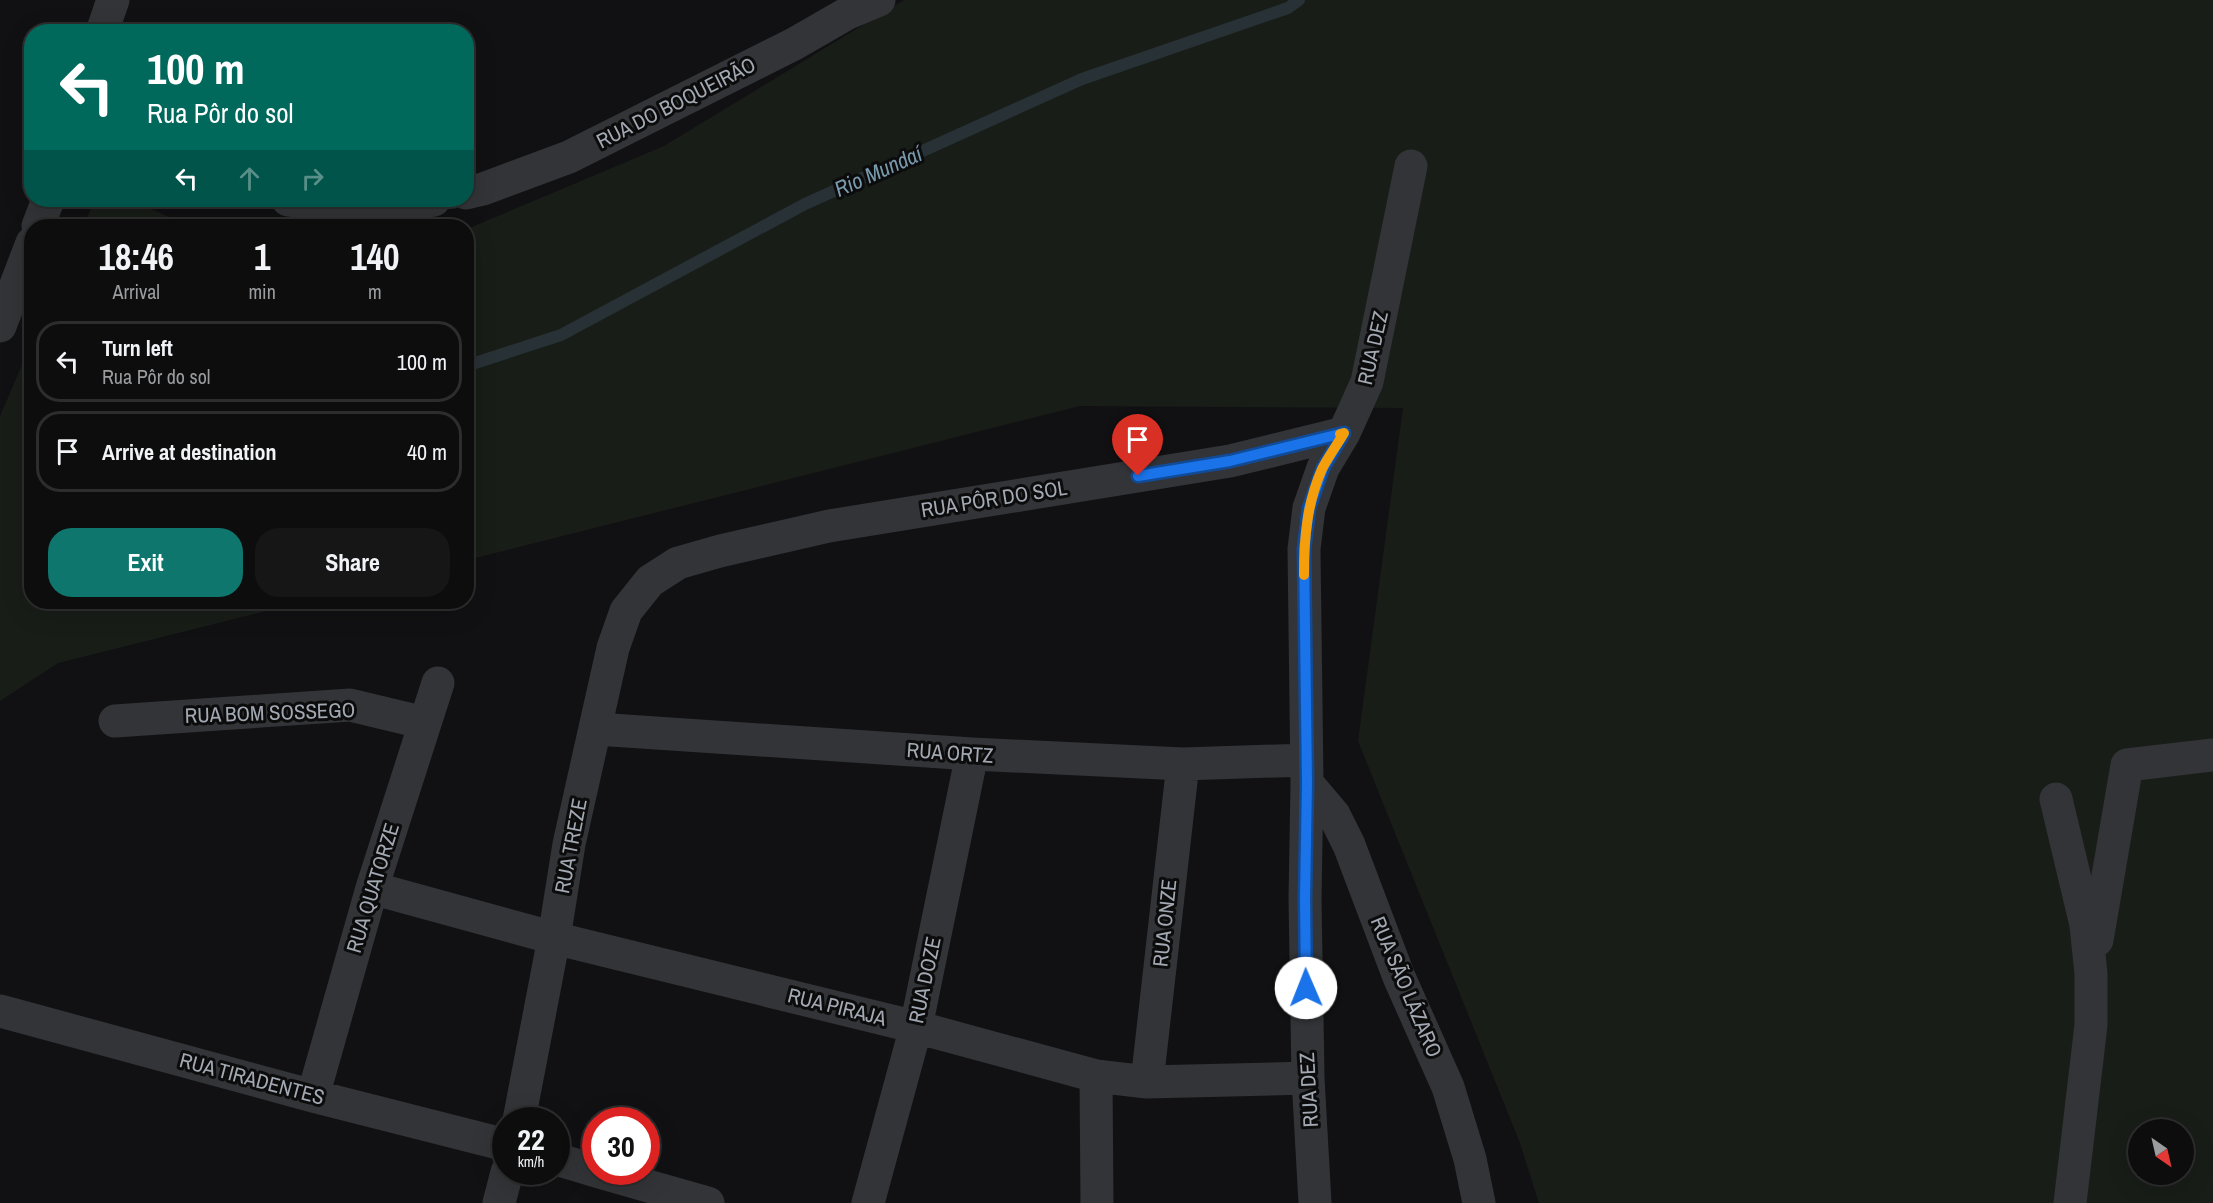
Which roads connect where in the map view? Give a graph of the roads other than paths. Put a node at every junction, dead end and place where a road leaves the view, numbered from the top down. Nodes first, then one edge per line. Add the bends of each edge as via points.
1 (113, 0) edge
2 (879, 0) edge
3 (105, 24) edge
4 (1411, 166) dead end
5 (474, 191) edge
6 (24, 264) edge
7 (0, 326) edge
8 (1344, 433) junction
9 (650, 581) joint
10 (438, 683) dead end
11 (115, 721) dead end
12 (425, 723) junction
13 (596, 729) junction
14 (972, 754) junction
15 (2213, 755) edge
16 (1183, 764) junction
17 (1306, 772) junction
18 (2056, 799) dead end
19 (372, 888) junction
20 (554, 938) junction
21 (2091, 974) junction
22 (0, 1011) edge
23 (916, 1027) junction
24 (1096, 1076) junction
25 (1308, 1078) junction
26 (1147, 1082) junction
27 (312, 1096) junction
28 (522, 1107) edge
29 (492, 1141) edge
30 (504, 1185) edge
31 (646, 1185) edge
32 (499, 1203) edge
33 (708, 1203) edge
34 (868, 1203) edge
35 (1097, 1203) edge
36 (1315, 1203) edge
37 (1479, 1203) edge
38 (2070, 1203) edge

1 - 3 street
2 - 5 street, RUA DO BOQUEIRÃO via 569,157
4 - 8 street, RUA DEZ via 1367,382
6 - 7 street
8 - 9 street, RUA PÔR DO SOL via 1230,461 828,526 678,563
8 - 17 street, RUA DEZ via 1319,478 1309,508 1304,549
9 - 13 street, RUA TREZE via 626,611
10 - 12 street, RUA QUATORZE
11 - 12 street, RUA BOM SOSSEGO via 350,705
12 - 19 street, RUA QUATORZE
13 - 14 street, RUA ORTZ
13 - 20 street, RUA TREZE via 569,844
14 - 16 street, RUA ORTZ
14 - 23 street, RUA DOZE
15 - 21 street via 2127,765
16 - 17 street, RUA ORTZ
16 - 26 street, RUA ONZE
17 - 25 street, RUA DEZ
17 - 37 street, RUA SÃO LÁZARO via 1349,845 1399,977 1448,1087
18 - 21 street via 2086,925
19 - 20 street, RUA PIRAJA
19 - 27 street, RUA QUATORZE
20 - 23 street, RUA PIRAJA
20 - 28 street, RUA TREZE
21 - 38 street via 2091,1025
22 - 27 street, RUA TIRADENTES
23 - 24 street, RUA PIRAJA
23 - 34 street, RUA DOZE
24 - 26 street, RUA PIRAJA
24 - 35 street
25 - 26 street, RUA PIRAJA
25 - 36 street, RUA DEZ
27 - 29 street, RUA TIRADENTES
30 - 32 street
31 - 33 street

